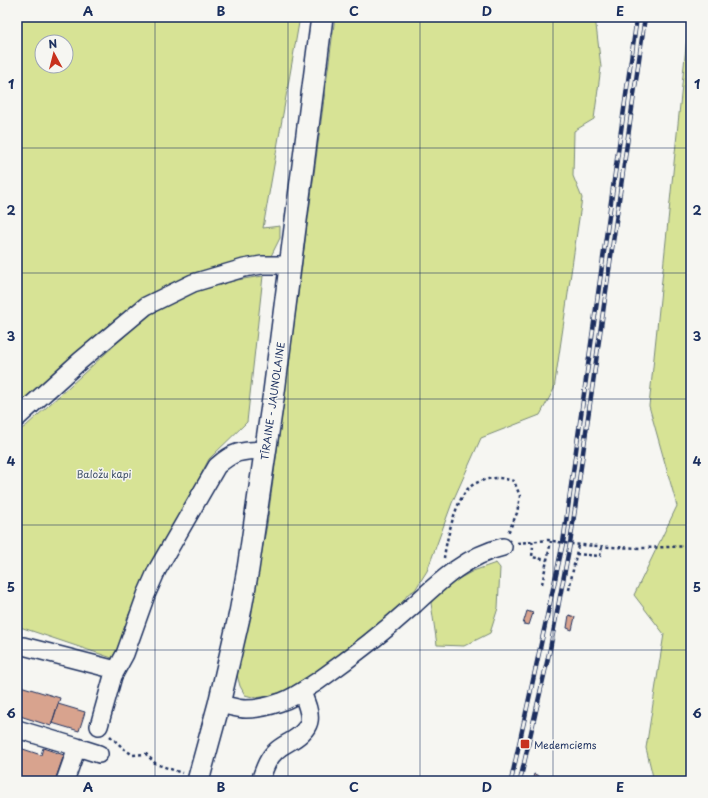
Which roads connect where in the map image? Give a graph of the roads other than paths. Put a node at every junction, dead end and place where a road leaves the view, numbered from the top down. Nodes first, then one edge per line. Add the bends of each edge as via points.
1 (322, 17) edge
2 (291, 265) junction
3 (17, 418) edge
4 (266, 450) junction
5 (503, 547) road end
6 (23, 646) dead end
7 (116, 670) junction
8 (302, 692) junction
9 (219, 704) junction
10 (99, 726) road end
11 (17, 729) edge
12 (77, 747) junction
13 (99, 754) dead end
14 (192, 778) edge
15 (65, 781) edge
16 (260, 781) edge

1 - 2 main road, TĪRAINE - JAUNOLAINE
2 - 3 lane via 244,268 194,283 146,306
2 - 4 main road, TĪRAINE - JAUNOLAINE
4 - 7 lane via 245,451 229,456 217,466 157,570 125,654
4 - 9 main road, TĪRAINE - JAUNOLAINE via 240,613
5 - 8 lane via 489,550 466,562 386,630
6 - 7 lane
7 - 10 lane
8 - 9 lane via 283,702 267,706 245,709
8 - 16 lane via 311,716 307,729 277,750 270,758
9 - 14 main road, TĪRAINE - JAUNOLAINE
11 - 12 lane
12 - 13 lane
12 - 15 lane

